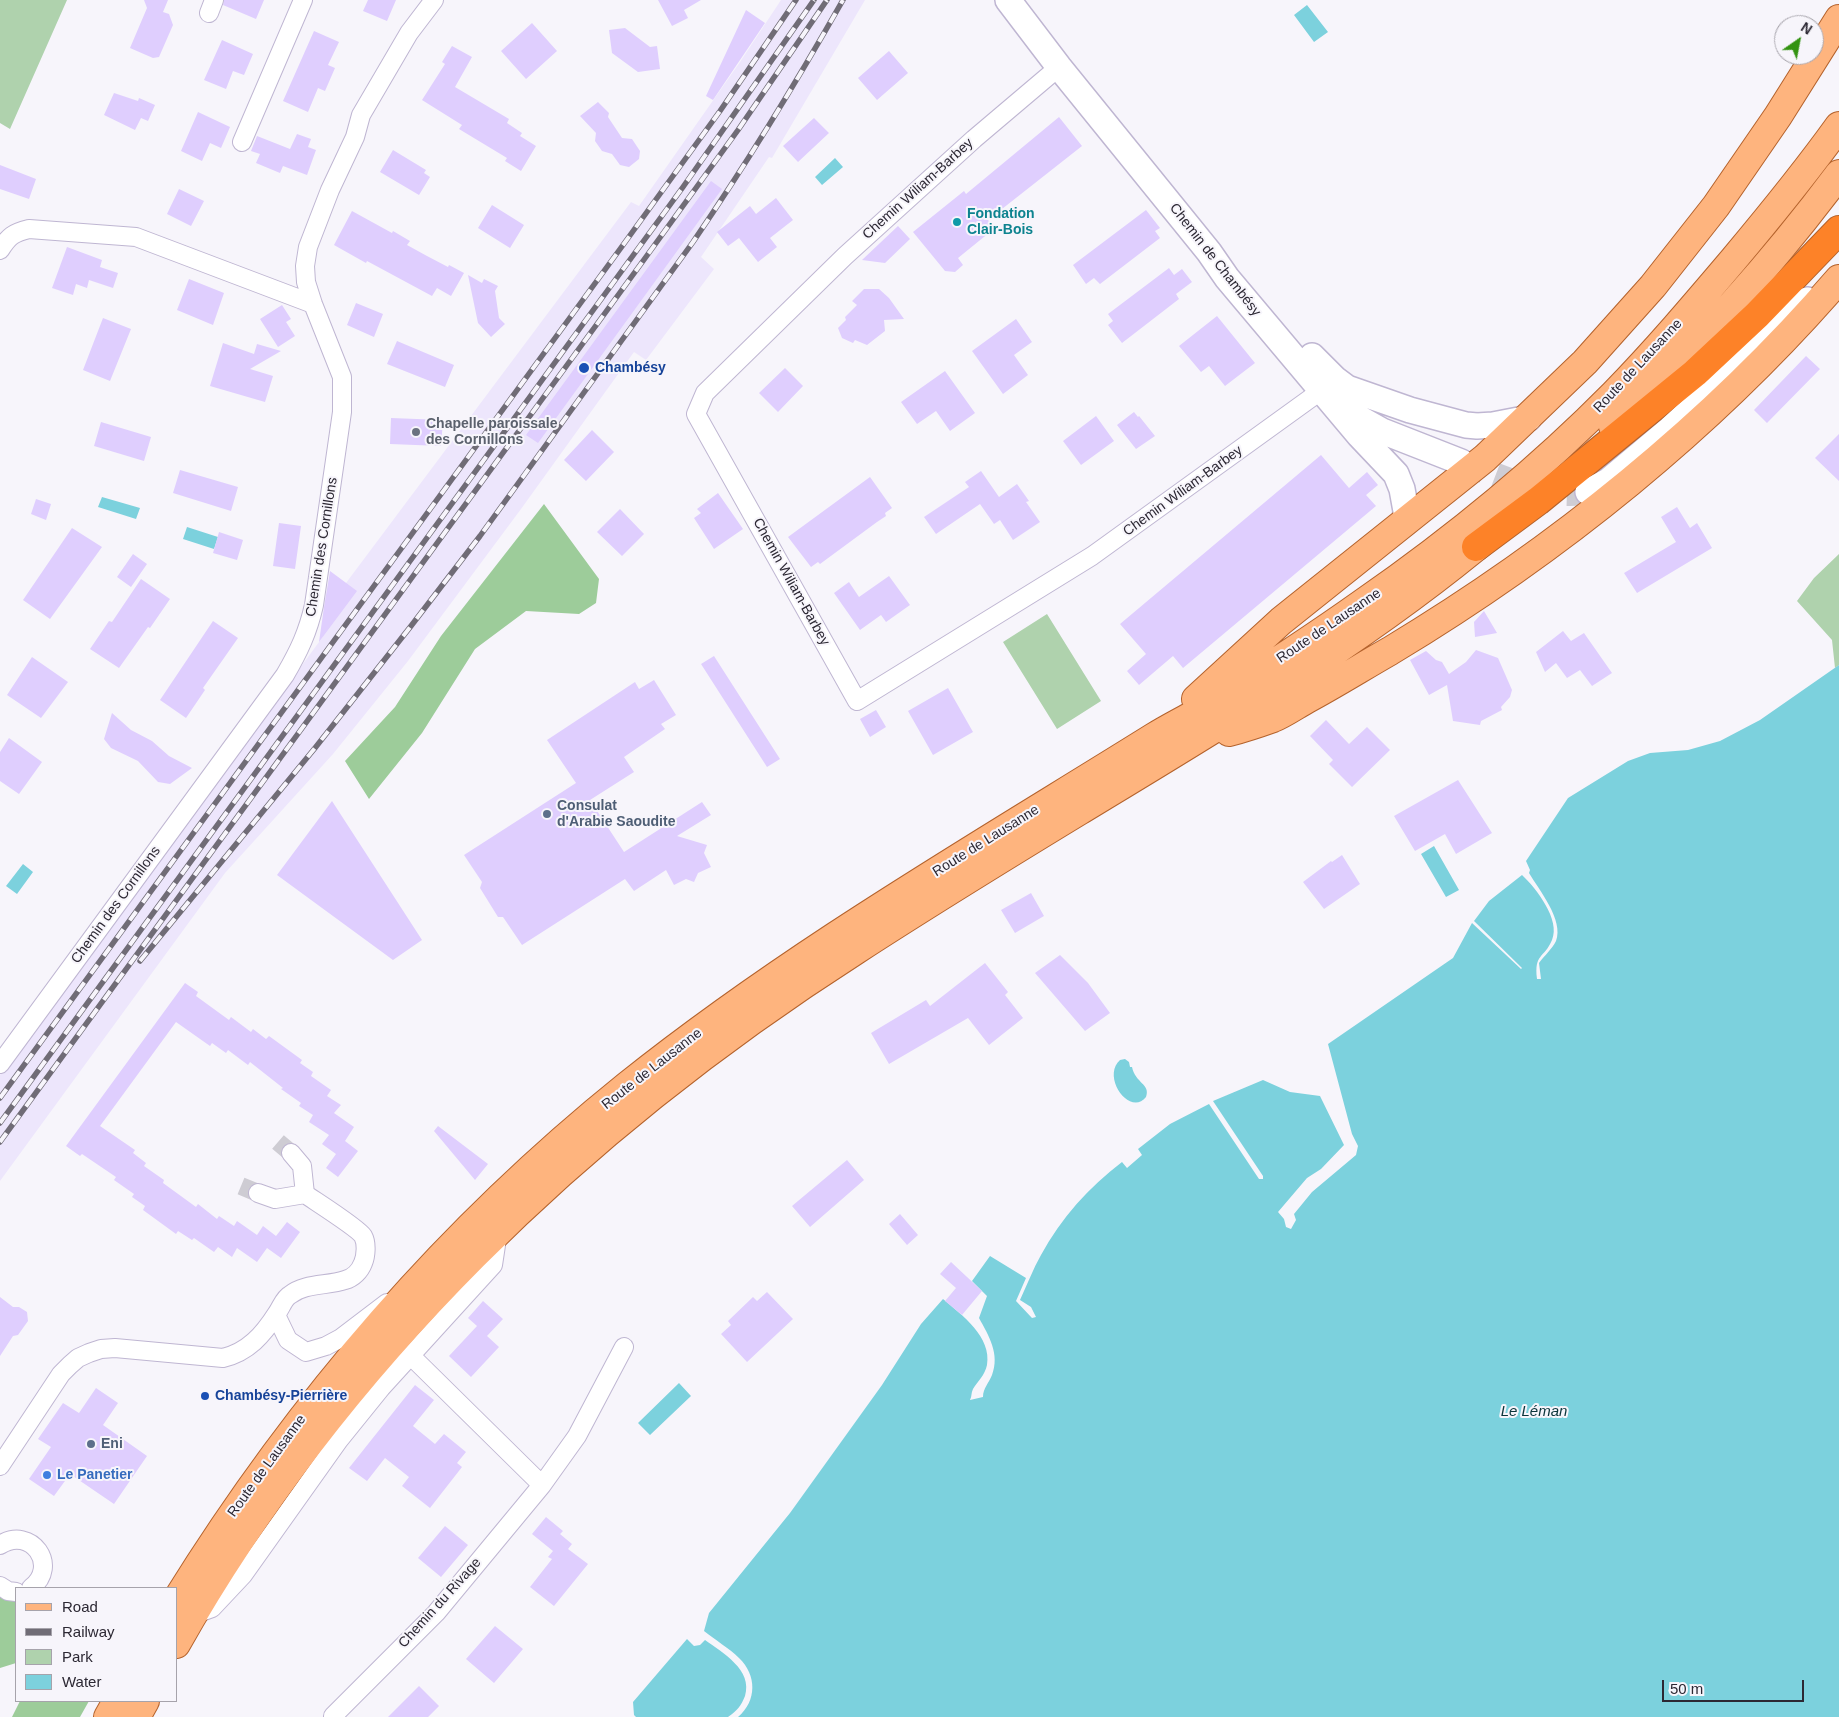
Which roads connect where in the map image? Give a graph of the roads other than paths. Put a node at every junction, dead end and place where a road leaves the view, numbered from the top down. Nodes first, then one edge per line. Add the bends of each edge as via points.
1 (303, 0) edge
2 (432, 1) edge
3 (1018, 5) edge
4 (1839, 19) edge
5 (1059, 67) junction
6 (1839, 126) edge
7 (242, 142) dead end
8 (1839, 174) edge
9 (1839, 230) edge
10 (0, 250) edge
11 (1209, 252) junction
12 (1839, 274) edge
13 (1839, 279) edge
14 (313, 304) junction
15 (1326, 396) junction
16 (1529, 418) junction
17 (1461, 462) tunnel mouth
18 (1588, 492) tunnel mouth
19 (1405, 523) junction
20 (1476, 547) junction
21 (1158, 734) junction
22 (1185, 747) junction
23 (0, 1064) edge
24 (291, 1152) tunnel mouth
25 (258, 1193) tunnel mouth
26 (304, 1194) junction
27 (498, 1230) junction
28 (429, 1270) junction
29 (276, 1315) junction
30 (624, 1347) dead end
31 (410, 1355) junction
32 (0, 1466) edge
33 (542, 1485) junction
34 (0, 1546) edge
35 (0, 1586) edge
36 (30, 1587) edge
37 (15, 1590) edge
38 (185, 1608) edge
39 (178, 1636) edge
40 (141, 1702) edge
41 (118, 1708) edge
42 (333, 1716) edge

1 - 7 street
2 - 14 street, Chemin des Cornillons via 361,115 355,137 316,223 305,266
3 - 5 street, Chemin de Chambésy
4 - 16 main road via 1773,124 1696,232 1607,339
5 - 11 street, Chemin de Chambésy
5 - 15 street, Chemin Wiliam-Barbey via 845,256 705,393 696,414 857,701 1092,556
6 - 21 main road, Route de Lausanne via 1786,197 1681,321 1612,396 1541,462 1368,600 1241,685
8 - 20 main road, Route de Lausanne via 1749,284 1668,372 1575,462
9 - 20 highway via 1695,374 1608,446
10 - 14 street via 16,232 29,229 136,237
11 - 15 street, Chemin de Chambésy
11 - 16 street via 1238,268 1318,364 1347,388 1466,425 1493,426
12 - 18 street via 1786,318 1663,435 1608,481
13 - 22 main road via 1800,324 1704,417 1632,481 1520,566 1423,631 1274,717
14 - 23 street, Chemin des Cornillons via 342,377 342,412 314,605 307,632 285,675
15 - 17 street via 1382,431
15 - 19 street, Chemin de Chambésy via 1396,474 1402,489
16 - 19 main road
19 - 21 main road via 1281,621
20 - 22 main road, Route de Lausanne via 1338,649
21 - 28 main road, Route de Lausanne via 856,923 699,1031 570,1135 513,1186
22 - 27 main road, Route de Lausanne via 966,881 776,1003 646,1099
24 - 26 street via 302,1166
25 - 26 street via 276,1199
26 - 29 street via 363,1236 364,1260 356,1273 344,1281 302,1288 288,1295
27 - 31 street via 492,1265
27 - 38 main road, Route de Lausanne via 396,1337 334,1411
28 - 29 street via 341,1338 306,1352 288,1340
28 - 38 main road, Route de Lausanne via 387,1314 308,1410 250,1488 210,1546
29 - 32 street via 251,1345 223,1358 115,1348 78,1358 61,1374
30 - 33 street, Chemin du Rivage via 578,1436
31 - 33 street
31 - 38 street via 339,1440 243,1575 212,1608
33 - 42 street, Chemin du Rivage via 436,1613
34 - 36 street via 24,1540 37,1549 43,1570 39,1580
35 - 37 street via 8,1591
38 - 39 main road, Route de Lausanne
40 - 41 main road

